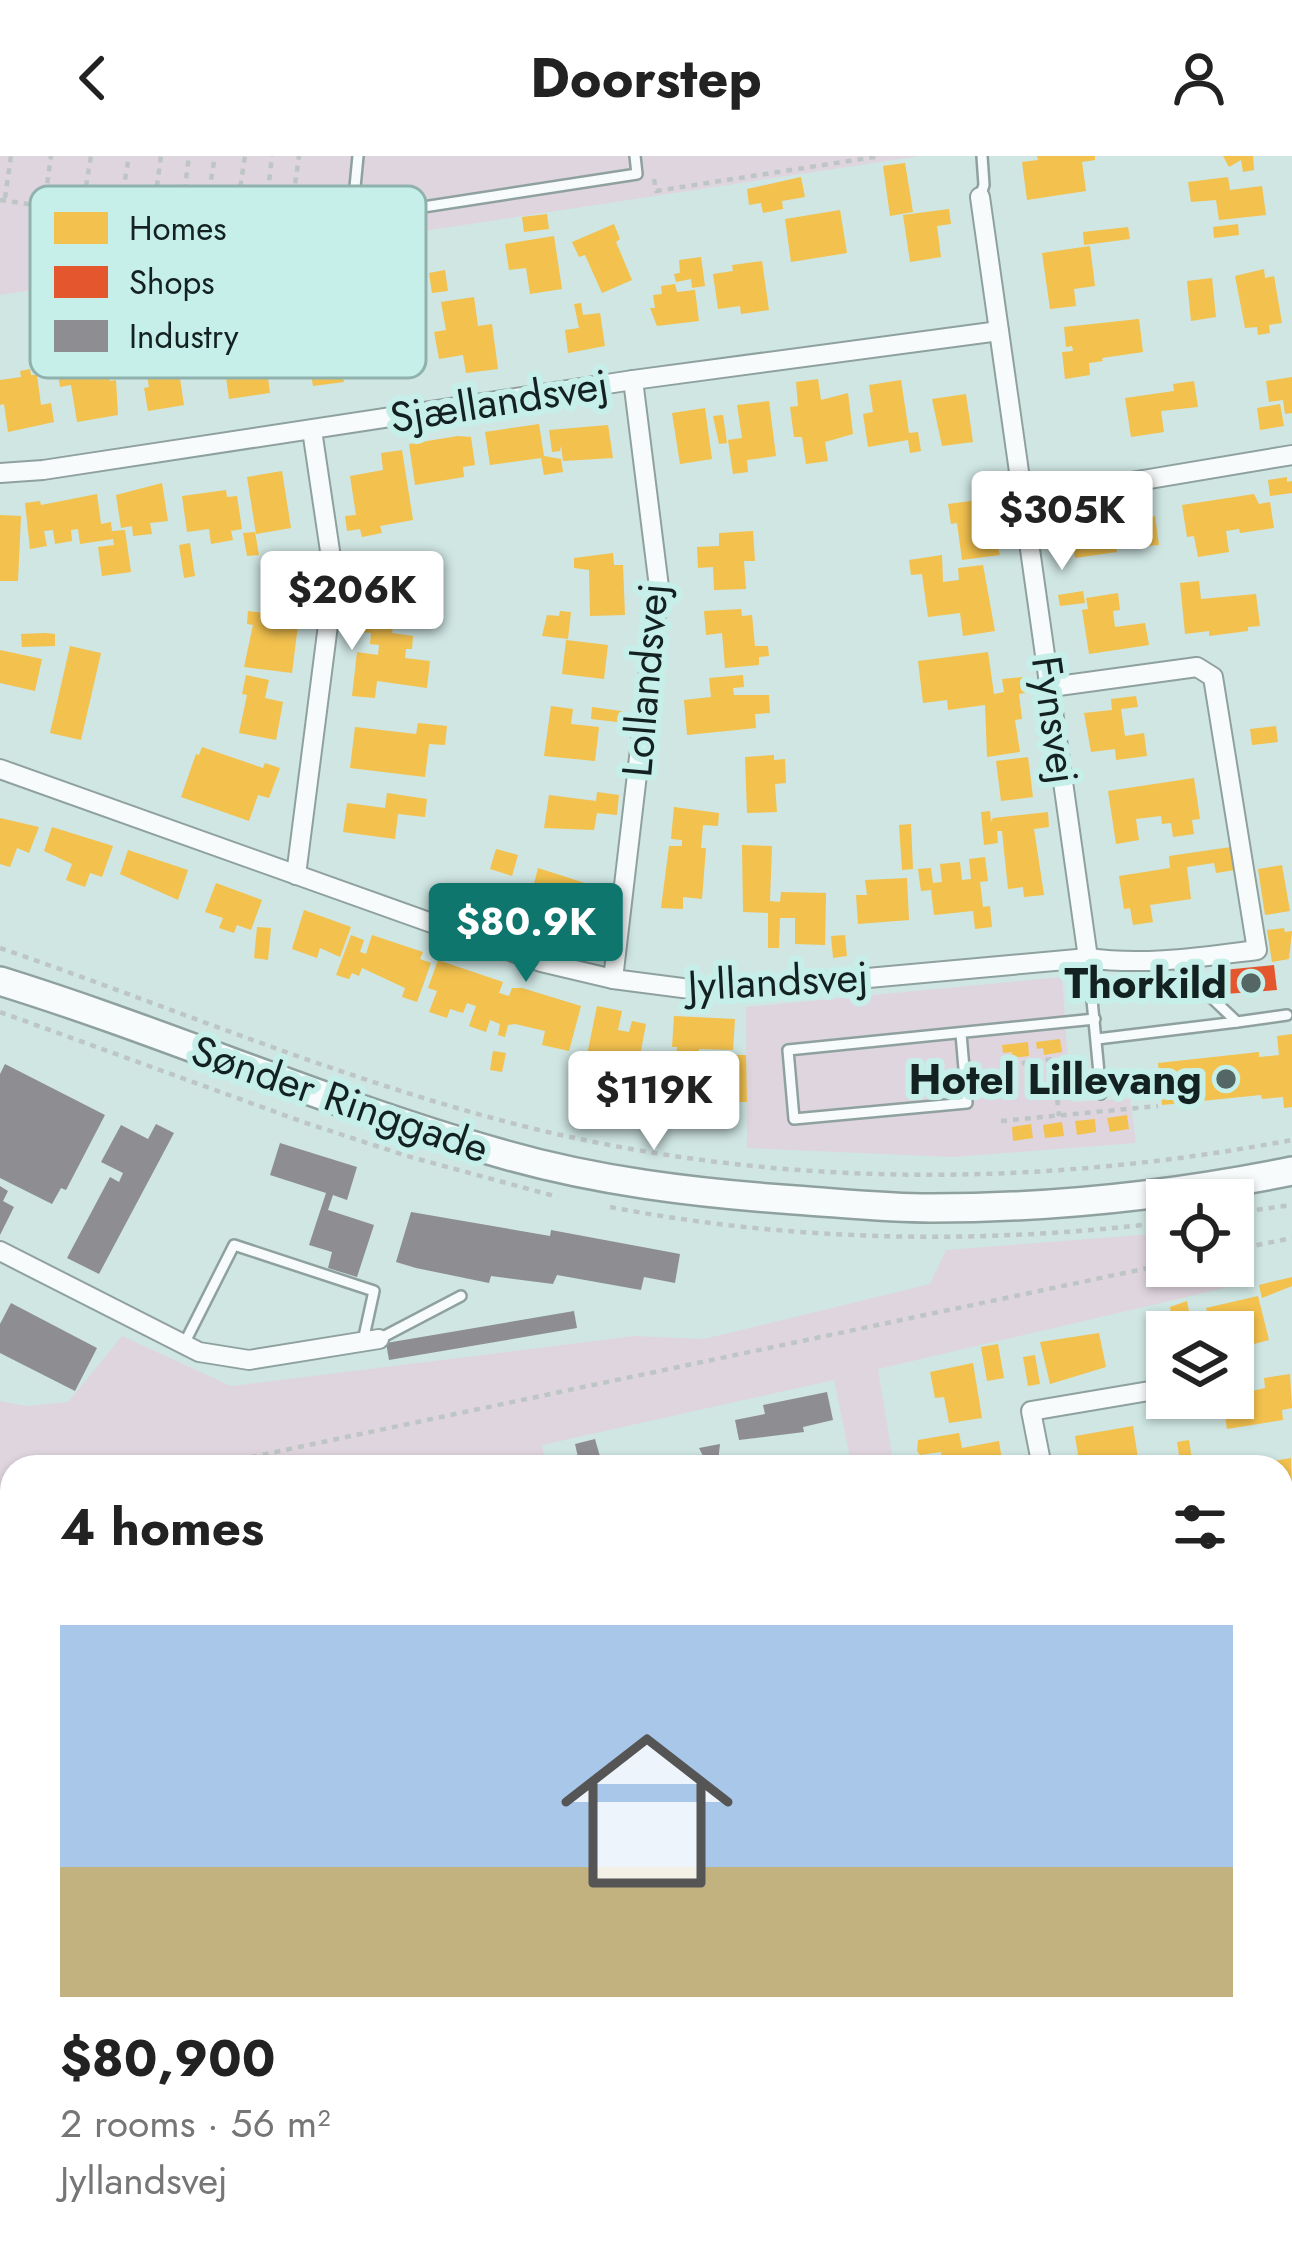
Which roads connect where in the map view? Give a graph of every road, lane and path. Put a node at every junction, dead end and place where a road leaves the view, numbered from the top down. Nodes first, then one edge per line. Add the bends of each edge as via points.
1 (11, 156) edge
2 (51, 156) edge
3 (91, 156) edge
4 (129, 156) edge
5 (161, 156) edge
6 (189, 156) edge
7 (215, 156) edge
8 (244, 156) edge
9 (272, 156) edge
10 (299, 156) edge
11 (358, 156) edge
12 (634, 156) edge
13 (881, 156) edge
14 (982, 156) edge
15 (654, 173) dead end
16 (47, 186) edge
17 (86, 186) edge
18 (124, 186) edge
19 (157, 186) edge
20 (185, 186) edge
21 (210, 186) edge
22 (240, 186) edge
23 (269, 186) edge
24 (295, 186) edge
25 (355, 186) edge
26 (980, 197) joint
27 (2, 200) edge
28 (426, 207) edge
29 (999, 331) junction
30 (633, 380) junction
31 (312, 430) junction
32 (1292, 455) edge
33 (0, 472) edge
34 (1024, 500) junction
35 (1051, 687) junction
36 (0, 769) edge
37 (296, 875) junction
38 (0, 948) edge
39 (1088, 958) junction
40 (1172, 960) junction
41 (0, 979) edge
42 (613, 979) junction
43 (1286, 1015) dead end
44 (1095, 1018) junction
45 (1238, 1022) junction
46 (961, 1034) junction
47 (1097, 1039) junction
48 (1010, 1065) dead end
49 (1101, 1094) dead end
50 (1158, 1106) dead end
51 (1059, 1116) junction
52 (1001, 1121) dead end
53 (1292, 1140) edge
54 (1292, 1171) edge
55 (1292, 1205) edge
56 (1254, 1210) edge
57 (1292, 1238) edge
58 (1254, 1246) edge
59 (0, 1251) edge
60 (1146, 1268) edge
61 (461, 1296) dead end
62 (371, 1340) junction
63 (184, 1345) junction
64 (1146, 1392) edge
65 (261, 1455) edge
66 (1040, 1455) edge

1 - 27 path
2 - 16 path
3 - 17 path
4 - 18 path
5 - 19 path
6 - 20 path
7 - 21 path
8 - 22 path
9 - 23 path
10 - 24 path
11 - 25 lane
12 - 28 lane via 637,174
13 - 15 path via 656,191
14 - 26 lane
26 - 29 street, Fynsvej
29 - 30 street, Sjællandsvej
29 - 34 street, Fynsvej
30 - 31 street, Sjællandsvej
30 - 42 street, Lollandsvej via 658,587
31 - 33 street, Sjællandsvej
31 - 37 street via 334,578
32 - 34 street
34 - 35 street, Fynsvej
35 - 39 street, Fynsvej
35 - 40 street, Jyllandsvej via 1197,667 1213,676 1258,950
36 - 37 street, Jyllandsvej
37 - 42 street, Jyllandsvej via 541,962
38 - 53 path via 440,1103 687,1158 843,1174 995,1176 1108,1169
39 - 40 street, Jyllandsvej
39 - 42 street, Jyllandsvej via 758,988
39 - 44 lane
40 - 45 lane
41 - 54 street, Sønder Ringgade via 501,1154 666,1187 927,1208 1055,1205
43 - 45 lane
44 - 46 lane
44 - 47 lane
45 - 47 lane
46 - 46 lane via 788,1050 794,1119 967,1103
47 - 49 lane
48 - 51 path via 1053,1059
50 - 51 path
51 - 52 path
55 - 56 path
57 - 58 path
59 - 63 street
60 - 65 path
61 - 62 lane
62 - 63 street via 249,1360
62 - 63 lane via 374,1291 234,1245
64 - 66 street via 1031,1411

